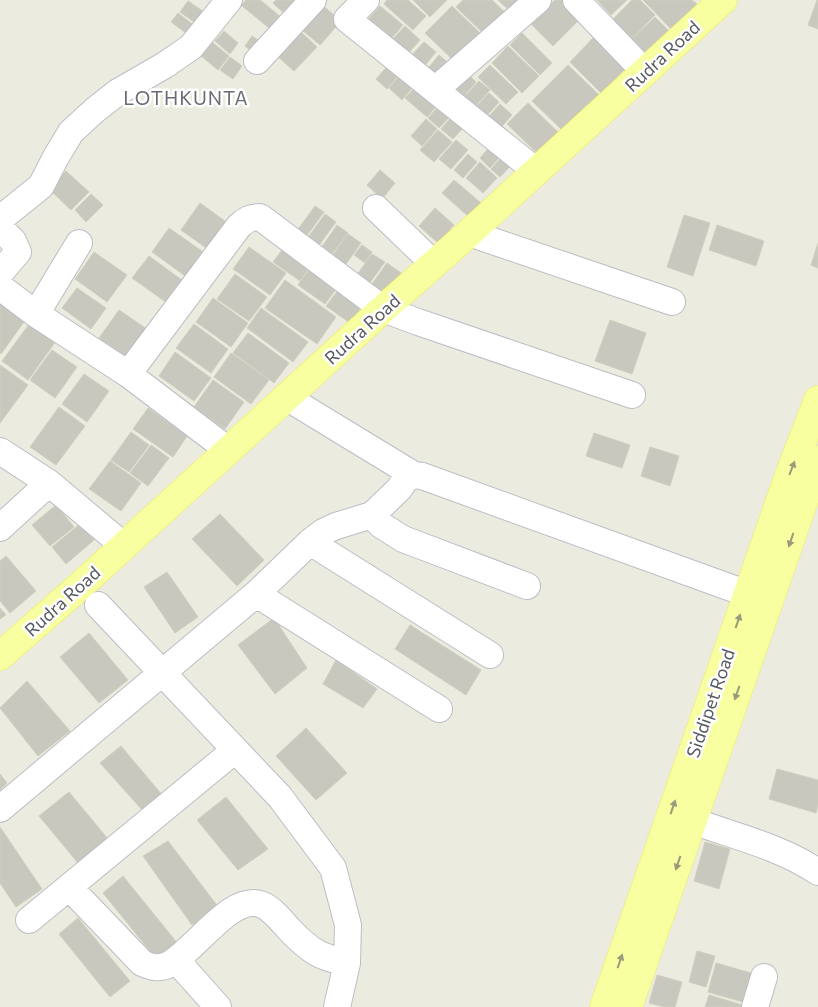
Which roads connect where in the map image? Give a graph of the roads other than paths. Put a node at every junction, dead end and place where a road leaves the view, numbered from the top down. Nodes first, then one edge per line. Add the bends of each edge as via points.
1 (230, 0) edge
2 (312, 0) edge
3 (322, 0) edge
4 (366, 0) edge
5 (538, 0) edge
6 (576, 0) edge
7 (722, 0) edge
8 (347, 19) junction
9 (256, 61) dead end
10 (645, 72) junction
11 (435, 90) junction
12 (536, 171) junction
13 (376, 208) dead end
14 (0, 219) edge
15 (0, 228) edge
16 (468, 233) junction
17 (80, 243) dead end
18 (434, 264) junction
19 (0, 273) edge
20 (0, 287) edge
21 (672, 302) dead end
22 (383, 308) junction
23 (36, 314) junction
24 (128, 374) junction
25 (632, 395) dead end
26 (286, 397) junction
27 (818, 400) edge
28 (228, 450) junction
29 (0, 451) edge
30 (818, 460) edge
31 (414, 475) junction
32 (49, 484) junction
33 (372, 516) junction
34 (0, 528) edge
35 (310, 542) junction
36 (124, 546) junction
37 (527, 586) dead end
38 (256, 594) junction
39 (748, 594) junction
40 (98, 604) dead end
41 (490, 655) dead end
42 (0, 656) edge
43 (162, 673) junction
44 (439, 709) dead end
45 (235, 750) junction
46 (0, 809) edge
47 (693, 821) junction
48 (818, 872) edge
49 (69, 888) junction
50 (29, 920) dead end
51 (176, 960) junction
52 (347, 963) junction
53 (764, 977) dead end
54 (218, 1007) edge
55 (338, 1007) edge
56 (604, 1007) edge
57 (628, 1007) edge
58 (755, 1007) edge

1 - 14 street via 190,47 118,92 71,132 41,186
2 - 9 street
3 - 8 street
4 - 8 street
5 - 11 street
6 - 10 street
7 - 10 main road, Rudra Road
8 - 11 street
10 - 12 main road, Rudra Road
11 - 12 street
12 - 16 main road, Rudra Road
13 - 18 street
15 - 19 street via 13,241 18,252
16 - 18 main road, Rudra Road
16 - 21 street
17 - 23 street
18 - 22 main road, Rudra Road
20 - 23 street
22 - 24 street via 271,224 260,217 252,217 239,226
22 - 25 street
22 - 26 main road, Rudra Road
23 - 24 street
24 - 28 street
26 - 28 main road, Rudra Road
26 - 31 street
39 -> 27 main road, Siddipet Road
28 - 36 main road, Rudra Road
29 - 32 street
30 -> 47 main road, Siddipet Road
31 - 33 street via 406,479
31 - 39 street
32 - 34 street
32 - 36 street
33 - 35 street via 336,526
33 - 37 street via 403,539
35 - 38 street
35 - 41 street
36 - 42 main road, Rudra Road
38 - 43 street
38 - 44 street
56 -> 39 main road, Siddipet Road
40 - 43 street
43 - 45 street
43 - 46 street
45 - 49 street
45 - 52 street via 280,797 333,868 348,925
47 - 48 street via 768,847
47 -> 57 main road, Siddipet Road
49 - 50 street
49 - 51 street via 142,963 162,968
51 - 52 street via 229,912 243,904 257,903 266,906 313,950
51 - 54 street
52 - 55 street
53 - 58 street

